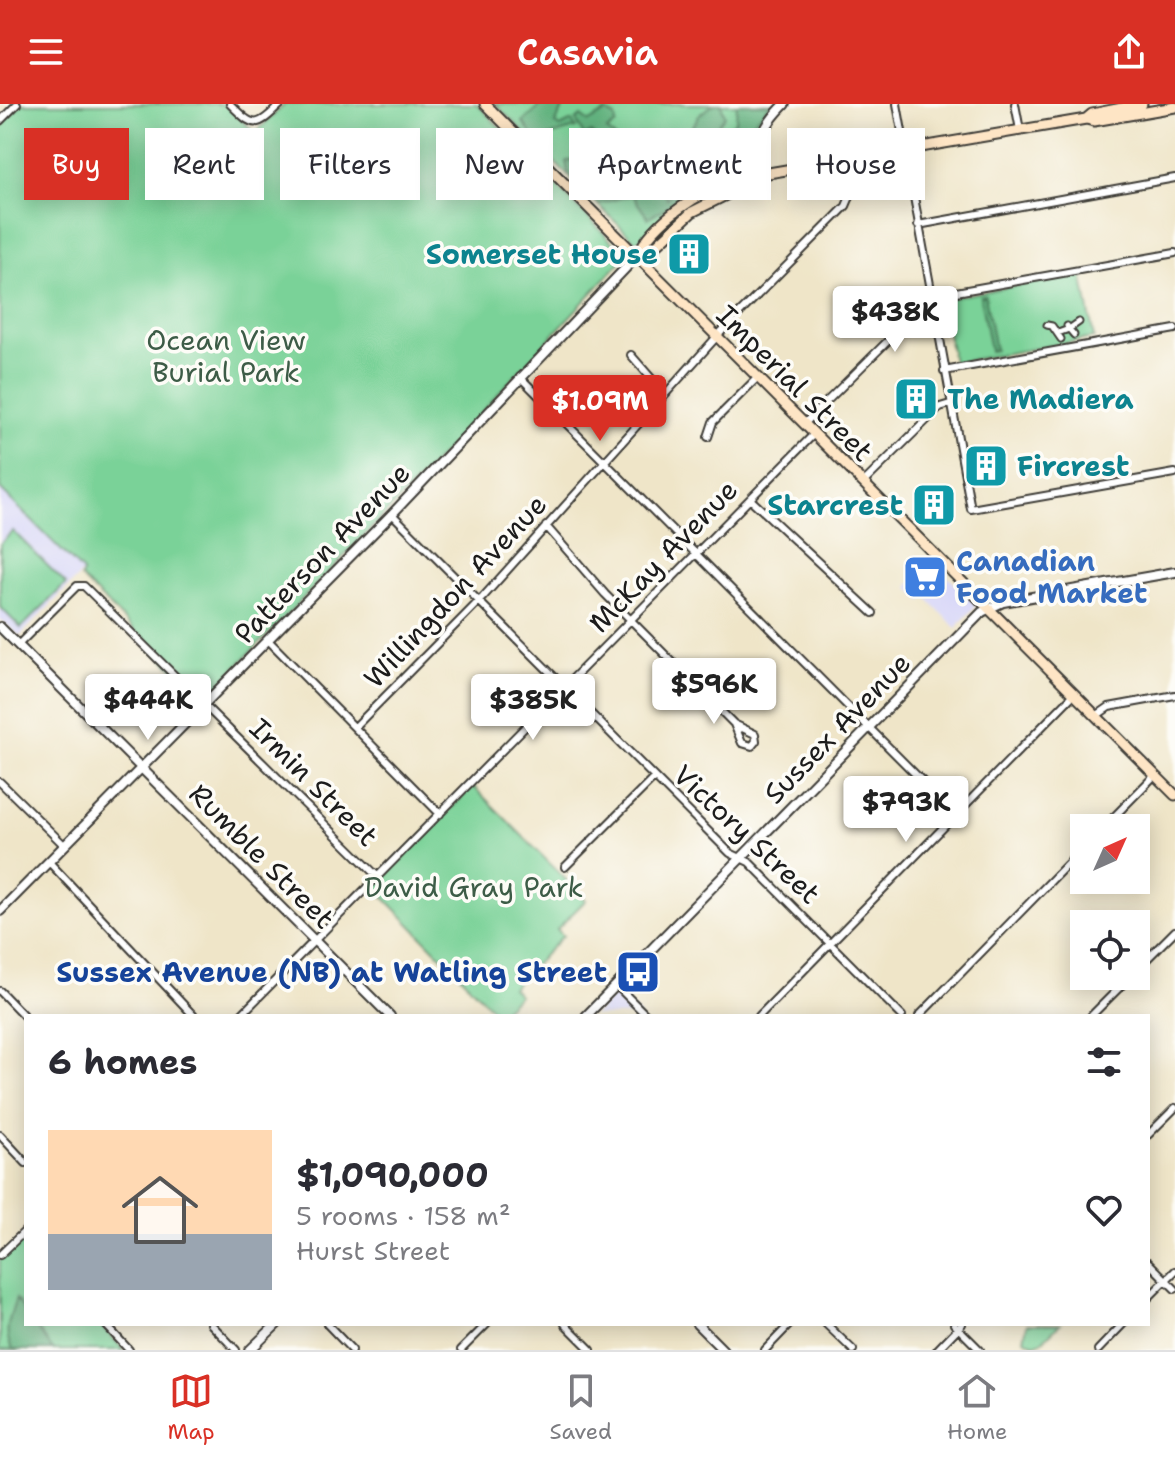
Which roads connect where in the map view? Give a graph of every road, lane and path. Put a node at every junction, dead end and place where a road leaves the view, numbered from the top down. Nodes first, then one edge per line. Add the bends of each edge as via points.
1 (17, 104) edge
2 (230, 104) edge
3 (281, 104) edge
4 (485, 104) edge
5 (785, 104) edge
6 (897, 104) edge
7 (1015, 104) edge
8 (1142, 104) edge
9 (1175, 107) edge
10 (1086, 119) junction
11 (0, 121) edge
12 (764, 128) edge
13 (902, 128) edge
14 (1020, 130) junction
15 (925, 148) edge
16 (1175, 178) edge
17 (716, 200) edge
18 (849, 200) edge
19 (914, 200) edge
20 (918, 225) junction
21 (1175, 253) edge
22 (637, 256) junction
23 (931, 299) junction
24 (1079, 324) dead end
25 (1055, 329) dead end
26 (1175, 329) edge
27 (717, 336) junction
28 (631, 355) dead end
29 (944, 371) junction
30 (520, 377) junction
31 (758, 377) junction
32 (665, 394) junction
33 (950, 404) junction
34 (804, 424) junction
35 (814, 434) junction
36 (708, 437) dead end
37 (604, 462) junction
38 (1175, 473) edge
39 (863, 483) junction
40 (750, 499) junction
41 (392, 514) junction
42 (546, 526) junction
43 (697, 554) junction
44 (1175, 572) edge
45 (479, 602) junction
46 (988, 608) junction
47 (873, 613) dead end
48 (631, 621) junction
49 (0, 627) edge
50 (268, 640) junction
51 (18, 645) junction
52 (565, 688) junction
53 (1074, 694) junction
54 (1175, 695) edge
55 (205, 704) junction
56 (1096, 716) junction
57 (734, 724) dead end
58 (868, 726) junction
59 (355, 727) junction
60 (144, 769) junction
61 (1155, 775) junction
62 (654, 778) junction
63 (0, 782) edge
64 (1175, 795) edge
65 (440, 814) junction
66 (1117, 814) edge
67 (956, 815) junction
68 (65, 846) junction
69 (740, 859) junction
70 (1070, 861) edge
71 (49, 862) junction
72 (565, 867) dead end
73 (378, 877) junction
74 (0, 911) edge
75 (1175, 931) edge
76 (315, 941) junction
77 (829, 944) junction
78 (1150, 956) edge
79 (616, 985) junction
80 (1117, 990) edge
81 (0, 991) edge
82 (192, 1014) edge
83 (242, 1014) edge
84 (388, 1014) edge
85 (588, 1014) edge
86 (645, 1014) edge
87 (761, 1014) edge
88 (900, 1014) edge
89 (921, 1014) edge
90 (1093, 1014) edge
91 (24, 1016) edge
92 (1175, 1108) edge
93 (1150, 1133) edge
94 (0, 1135) edge
95 (24, 1161) edge
96 (24, 1232) edge
97 (0, 1255) edge
98 (1150, 1264) edge
99 (1175, 1271) edge
100 (1166, 1280) junction
101 (1175, 1289) edge
102 (1150, 1296) edge
103 (107, 1326) edge
104 (213, 1326) edge
105 (275, 1326) edge
106 (329, 1326) edge
107 (485, 1326) edge
108 (567, 1326) edge
109 (699, 1326) edge
110 (788, 1326) edge
111 (828, 1326) edge
112 (957, 1326) edge
113 (959, 1326) edge
114 (1121, 1326) edge
115 (129, 1350) edge
116 (236, 1350) edge
117 (250, 1350) edge
118 (352, 1350) edge
119 (461, 1350) edge
120 (591, 1350) edge
121 (723, 1350) edge
122 (765, 1350) edge
123 (853, 1350) edge
124 (937, 1350) edge
125 (980, 1350) edge
126 (1098, 1350) edge

1 - 11 street
2 - 3 street via 255,123
4 - 22 main road, Imperial Street
5 - 12 street
6 - 13 street
7 - 14 street
8 - 10 main road
9 - 10 main road
10 - 14 main road
14 - 15 main road
16 - 20 street
17 - 22 main road via 692,212 648,253
18 - 27 street, Willingdon Avenue
19 - 20 street
20 - 23 street
21 - 23 street
22 - 27 main road, Imperial Street
22 - 30 street, Patterson Avenue
23 - 29 street
23 - 34 street
24 - 25 street via 1070,330
26 - 29 street
27 - 31 main road, Imperial Street
27 - 32 street, Willingdon Avenue
28 - 32 street
29 - 33 street
30 - 37 street
30 - 41 street, Patterson Avenue
31 - 34 main road, Imperial Street
31 - 36 street via 713,422
32 - 37 street, Willingdon Avenue
33 - 38 street via 971,509
33 - 39 street via 940,407
34 - 35 main road, Imperial Street
35 - 39 main road, Imperial Street
35 - 40 street, McKay Avenue
37 - 42 street, Willingdon Avenue
37 - 43 street
39 - 46 main road, Imperial Street
40 - 43 street, McKay Avenue
40 - 47 street
41 - 45 street, Victory Street
41 - 50 street, Patterson Avenue
42 - 45 street, Willingdon Avenue
42 - 48 street
43 - 48 street, McKay Avenue
43 - 58 street
44 - 46 street, Sussex Avenue
45 - 52 street, Victory Street
45 - 59 street, Willingdon Avenue
46 - 53 main road, Imperial Street
46 - 58 street, Sussex Avenue
48 - 52 street, McKay Avenue
48 - 57 street
49 - 51 street, Rumble Street
50 - 55 street, Patterson Avenue
50 - 59 street
51 - 55 street, Irmin Street via 81,584
51 - 60 street, Rumble Street
52 - 62 street, Victory Street
52 - 65 street, McKay Avenue
53 - 56 main road, Imperial Street
53 - 67 street
54 - 56 street via 1109,707
55 - 60 street, Patterson Avenue
55 - 73 street, Irmin Street
56 - 61 main road, Imperial Street
58 - 67 street
58 - 69 street, Sussex Avenue
59 - 65 street
60 - 68 street, Patterson Avenue
60 - 76 street, Rumble Street
61 - 64 main road, Imperial Street
61 - 66 street
62 - 69 street, Victory Street
62 - 72 street
63 - 68 street
65 - 73 street, McKay Avenue
67 - 77 street
68 - 71 street, Patterson Avenue
69 - 77 street, Victory Street via 749,862
69 - 79 street, Sussex Avenue
70 - 89 street
71 - 74 street, Patterson Avenue
71 - 82 street
73 - 76 street, McKay Avenue
75 - 78 street
76 - 83 street, McKay Avenue
76 - 84 street, Rumble Street
77 - 87 street
77 - 88 street, Victory Street
79 - 85 street, Sussex Avenue
79 - 86 street
80 - 90 street
81 - 91 street
92 - 93 street
94 - 95 street
96 - 97 street
98 - 100 street
99 - 100 street
100 - 101 street
100 - 102 street
103 - 115 street
104 - 116 street
105 - 117 street
106 - 118 street
107 - 119 street
108 - 120 street
109 - 121 street
110 - 122 street
111 - 123 street
112 - 124 street
113 - 125 street
114 - 126 street

